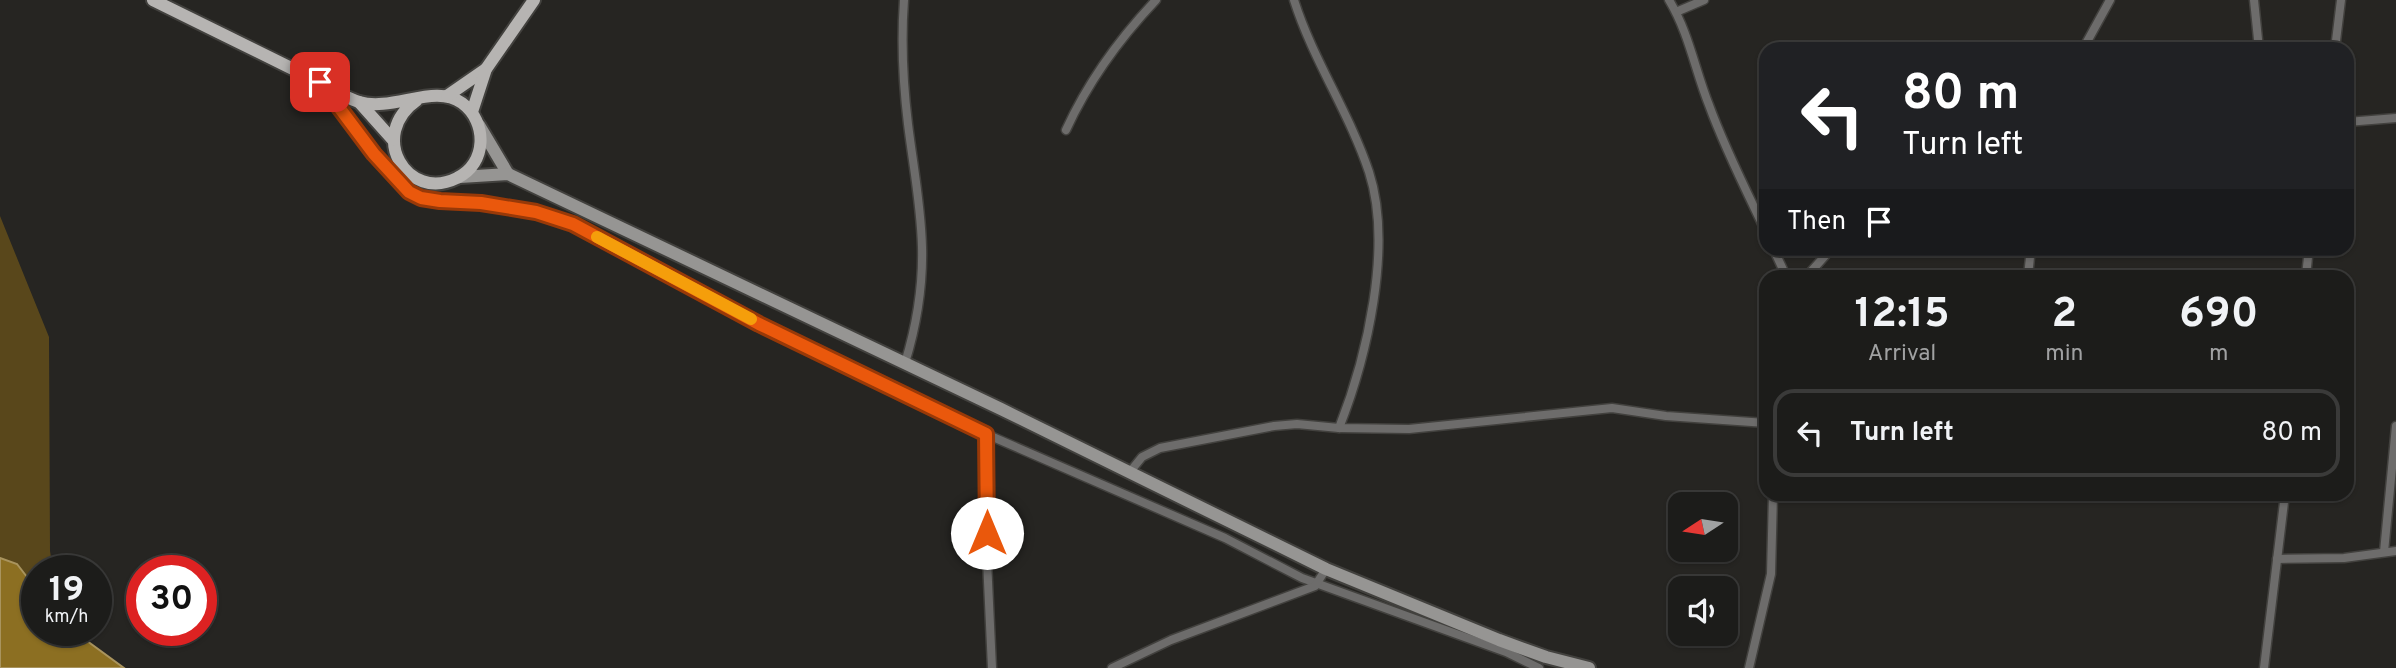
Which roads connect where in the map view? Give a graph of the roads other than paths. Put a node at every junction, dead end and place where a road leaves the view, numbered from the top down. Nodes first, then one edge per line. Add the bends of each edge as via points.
1 (153, 0) edge
2 (534, 0) edge
3 (904, 0) edge
4 (1156, 0) edge
5 (1294, 0) edge
6 (1669, 0) edge
7 (1704, 0) edge
8 (2110, 0) edge
9 (2254, 0) edge
10 (2342, 0) edge
11 (1676, 12) junction
12 (2087, 42) edge
13 (2258, 42) edge
14 (2336, 42) edge
15 (486, 69) junction
16 (320, 82) junction
17 (447, 96) junction
18 (417, 100) junction
19 (359, 102) junction
20 (472, 112) junction
21 (2396, 118) edge
22 (2354, 121) edge
23 (479, 125) junction
24 (1066, 130) dead end
25 (393, 140) junction
26 (508, 174) junction
27 (460, 177) junction
28 (1759, 217) edge
29 (1825, 256) edge
30 (1812, 270) edge
31 (905, 363) junction
32 (1759, 423) edge
33 (2396, 426) edge
34 (1339, 428) junction
35 (986, 434) junction
36 (1129, 473) junction
37 (1773, 501) edge
38 (2284, 501) edge
39 (2396, 551) edge
40 (2384, 552) junction
41 (2277, 559) junction
42 (1326, 569) junction
43 (1318, 584) junction
44 (992, 668) edge
45 (1112, 668) edge
46 (1539, 668) edge
47 (1589, 668) edge
48 (1749, 668) edge
49 (2264, 668) edge

1 - 16 main road
2 - 15 main road
3 - 31 street via 905,94 922,249 914,335
4 - 24 street via 1105,63
5 - 34 street via 1358,142 1375,195 1374,295 1355,389
6 - 11 street
7 - 11 street
8 - 12 street
9 - 13 street
10 - 14 street
11 - 28 street via 1725,147
15 - 17 main road
15 - 20 main road
16 - 19 main road
16 - 35 street via 409,192 440,201 536,212 573,224 759,324
17 - 18 main road
17 - 20 main road
18 - 19 main road
18 - 25 main road via 399,117
19 - 25 main road
20 - 23 main road
21 - 22 street
23 - 26 street
23 - 27 main road via 479,155
25 - 27 main road via 401,165 411,175 435,184
26 - 27 street
26 - 31 street
29 - 30 street
31 - 36 street
32 - 34 street via 1612,408 1409,429
33 - 40 street
34 - 36 street via 1274,426 1185,442 1142,457
35 - 43 street via 1225,538
35 - 44 street
36 - 42 street
37 - 48 street via 1771,574
38 - 41 street
39 - 40 street
40 - 41 street
41 - 49 street
42 - 43 street
42 - 47 street via 1546,657
43 - 45 street via 1171,640
43 - 46 street

